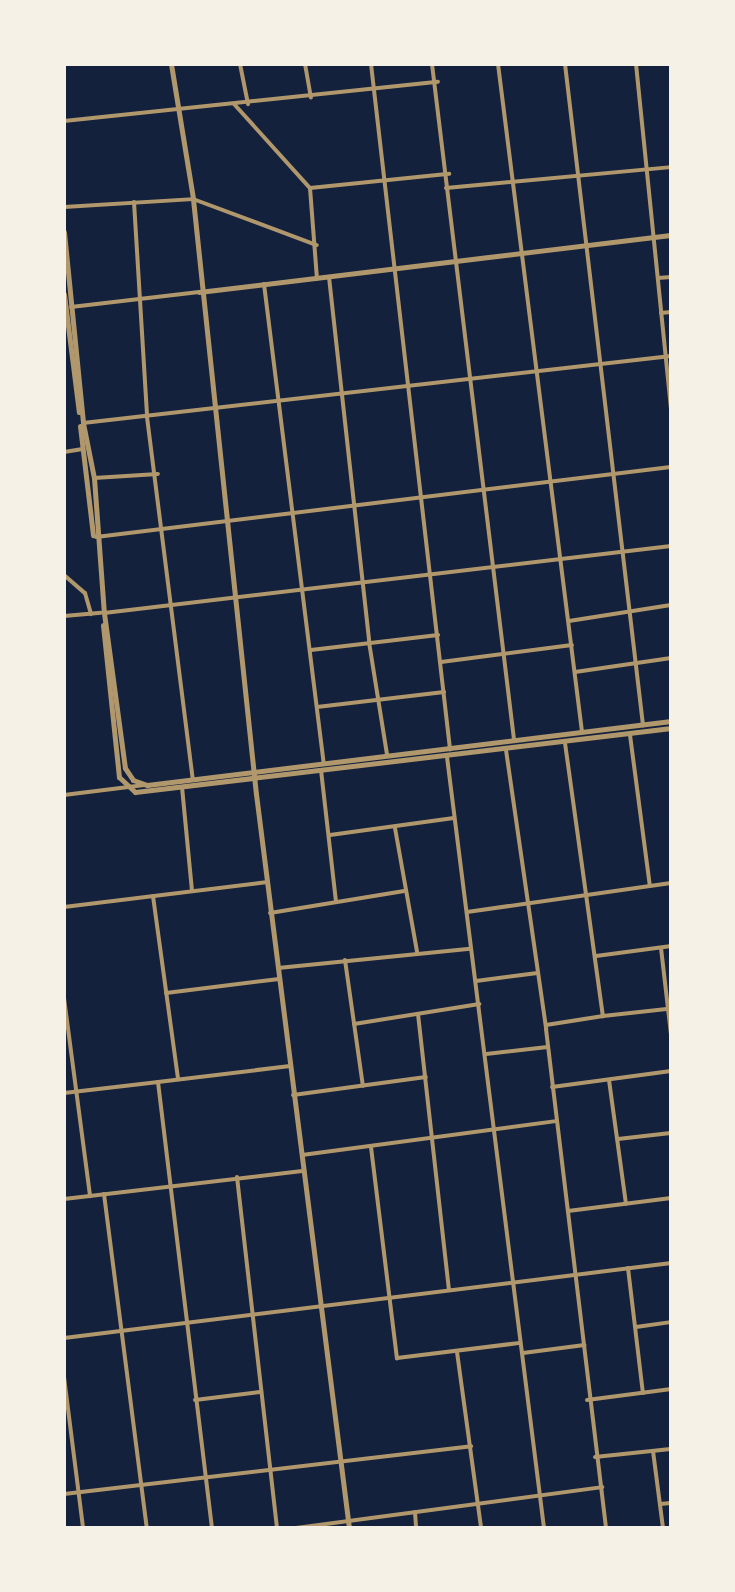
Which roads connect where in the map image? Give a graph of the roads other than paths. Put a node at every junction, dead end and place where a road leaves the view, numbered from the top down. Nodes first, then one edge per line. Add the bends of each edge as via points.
1 (171, 64) edge
2 (240, 64) edge
3 (305, 64) edge
4 (371, 64) edge
5 (432, 64) edge
6 (498, 64) edge
7 (565, 64) edge
8 (636, 64) edge
9 (438, 82) junction
10 (376, 89) junction
11 (311, 97) junction
12 (234, 104) junction
13 (248, 104) junction
14 (180, 108) junction
15 (64, 121) edge
16 (671, 167) edge
17 (646, 170) junction
18 (449, 174) junction
19 (578, 177) junction
20 (386, 181) junction
21 (513, 183) junction
22 (310, 188) junction
23 (446, 188) junction
24 (193, 199) junction
25 (134, 202) junction
26 (64, 207) edge
27 (64, 232) edge
28 (671, 235) edge
29 (653, 237) junction
30 (317, 245) junction
31 (586, 246) junction
32 (522, 253) junction
33 (454, 262) junction
34 (392, 270) junction
35 (329, 277) junction
36 (671, 277) edge
37 (658, 278) junction
38 (317, 279) junction
39 (264, 284) junction
40 (199, 292) junction
41 (64, 294) edge
42 (139, 299) junction
43 (69, 308) edge
44 (671, 312) edge
45 (661, 313) junction
46 (668, 356) edge
47 (601, 364) junction
48 (536, 371) junction
49 (468, 381) junction
50 (405, 386) junction
51 (343, 395) junction
52 (277, 402) junction
53 (214, 409) junction
54 (671, 410) edge
55 (147, 417) junction
56 (83, 423) junction
57 (83, 449) junction
58 (64, 452) edge
59 (671, 467) edge
60 (158, 474) junction
61 (614, 474) junction
62 (94, 478) junction
63 (548, 482) junction
64 (481, 490) junction
65 (418, 498) junction
66 (355, 505) junction
67 (290, 513) junction
68 (226, 521) junction
69 (160, 529) junction
70 (96, 537) junction
71 (671, 546) edge
72 (623, 551) junction
73 (557, 560) junction
74 (490, 568) junction
75 (64, 575) edge
76 (426, 576) junction
77 (364, 583) junction
78 (299, 591) junction
79 (235, 598) junction
80 (671, 605) edge
81 (171, 606) junction
82 (630, 610) junction
83 (103, 613) junction
84 (91, 614) junction
85 (64, 616) edge
86 (569, 621) junction
87 (438, 635) junction
88 (369, 642) junction
89 (572, 645) junction
90 (311, 650) junction
91 (501, 651) junction
92 (671, 658) edge
93 (441, 662) junction
94 (636, 663) junction
95 (575, 672) junction
96 (444, 692) junction
97 (376, 702) junction
98 (317, 707) junction
99 (671, 721) edge
100 (643, 726) junction
101 (671, 728) edge
102 (582, 734) junction
103 (630, 735) junction
104 (514, 742) junction
105 (565, 743) junction
106 (450, 749) junction
107 (506, 750) junction
108 (387, 756) junction
109 (447, 757) junction
110 (324, 763) junction
111 (321, 770) junction
112 (253, 771) junction
113 (193, 779) junction
114 (255, 779) junction
115 (147, 785) junction
116 (182, 787) junction
117 (125, 788) junction
118 (64, 795) edge
119 (454, 818) junction
120 (395, 828) junction
121 (329, 835) junction
122 (267, 882) junction
123 (671, 883) edge
124 (650, 886) junction
125 (192, 891) junction
126 (404, 891) junction
127 (588, 894) junction
128 (153, 896) junction
129 (336, 901) junction
130 (526, 904) junction
131 (64, 907) edge
132 (467, 912) junction
133 (270, 913) junction
134 (671, 946) edge
135 (661, 948) junction
136 (471, 949) junction
137 (417, 952) junction
138 (596, 956) junction
139 (345, 960) junction
140 (278, 968) junction
141 (537, 973) junction
142 (279, 979) junction
143 (476, 981) junction
144 (166, 993) junction
145 (64, 998) edge
146 (479, 1004) junction
147 (667, 1009) junction
148 (418, 1014) junction
149 (603, 1016) junction
150 (354, 1024) junction
151 (545, 1025) junction
152 (671, 1035) edge
153 (548, 1047) junction
154 (486, 1054) junction
155 (290, 1066) junction
156 (671, 1071) edge
157 (426, 1077) junction
158 (178, 1079) junction
159 (609, 1080) junction
160 (158, 1082) junction
161 (363, 1086) junction
162 (552, 1087) junction
163 (76, 1091) junction
164 (64, 1093) edge
165 (293, 1095) junction
166 (556, 1121) junction
167 (496, 1129) junction
168 (671, 1133) edge
169 (433, 1138) junction
170 (618, 1139) junction
171 (371, 1147) junction
172 (302, 1155) junction
173 (304, 1171) junction
174 (237, 1177) junction
175 (170, 1184) junction
176 (104, 1194) junction
177 (90, 1196) junction
178 (671, 1198) edge
179 (64, 1199) edge
180 (626, 1204) junction
181 (568, 1211) junction
182 (671, 1263) edge
183 (628, 1268) junction
184 (576, 1275) junction
185 (514, 1281) junction
186 (449, 1289) junction
187 (387, 1297) junction
188 (321, 1305) junction
189 (251, 1314) junction
190 (671, 1322) edge
191 (186, 1323) junction
192 (636, 1327) junction
193 (121, 1331) junction
194 (64, 1338) edge
195 (522, 1342) junction
196 (584, 1345) junction
197 (457, 1351) junction
198 (523, 1353) junction
199 (64, 1377) edge
200 (671, 1389) edge
201 (260, 1392) junction
202 (643, 1393) junction
203 (195, 1400) junction
204 (587, 1400) junction
205 (471, 1446) junction
206 (671, 1449) edge
207 (653, 1451) junction
208 (595, 1457) junction
209 (341, 1461) junction
210 (269, 1469) junction
211 (205, 1477) junction
212 (140, 1484) junction
213 (602, 1487) junction
214 (79, 1492) junction
215 (64, 1494) edge
216 (540, 1495) junction
217 (671, 1503) edge
218 (479, 1504) junction
219 (660, 1504) junction
220 (415, 1512) junction
221 (348, 1525) edge
222 (83, 1528) edge
223 (147, 1528) edge
224 (212, 1528) edge
225 (277, 1528) edge
226 (296, 1528) edge
227 (416, 1528) edge
228 (481, 1528) edge
229 (544, 1528) edge
230 (606, 1528) edge
231 (663, 1528) edge

1 - 14 street
2 - 13 street
3 - 11 street
4 - 10 street
5 - 9 street
6 - 21 street
7 - 19 street
8 - 17 street
9 - 10 street
9 - 18 street
10 - 11 street
10 - 20 street
11 - 13 street
12 - 13 street
12 - 14 street
12 - 22 street
14 - 15 street
14 - 24 street
16 - 17 street
17 - 19 street
17 - 29 street
18 - 20 street
18 - 23 street
19 - 21 street
19 - 31 street
20 - 22 street
20 - 34 street
21 - 23 street
21 - 32 street
22 - 30 street
23 - 33 street
24 - 25 street
24 - 30 street
24 - 40 street
25 - 26 street
25 - 42 street
27 - 43 street
28 - 29 street
29 - 31 street
29 - 37 street
30 - 38 street
31 - 32 street
31 - 47 street
32 - 33 street
32 - 48 street
33 - 34 street
33 - 49 street
34 - 35 street
34 - 50 street
35 - 38 street
35 - 51 street
36 - 37 street
37 - 45 street
38 - 39 street
39 - 40 street
39 - 52 street
40 - 42 street
40 - 53 street
41 - 43 street
42 - 43 street
42 - 55 street
43 - 56 street
43 - 57 street
44 - 45 street
45 - 46 street
46 - 47 street
46 - 54 street
47 - 48 street
47 - 61 street
48 - 49 street
48 - 63 street
49 - 50 street
49 - 64 street
50 - 51 street
50 - 65 street
51 - 52 street
51 - 66 street
52 - 53 street
52 - 67 street
53 - 55 street
53 - 68 street
55 - 56 street
55 - 60 street
56 - 62 street
57 - 58 street
57 - 83 street
59 - 61 street
60 - 62 street
60 - 69 street
61 - 63 street
61 - 72 street
62 - 70 street
63 - 64 street
63 - 73 street
64 - 65 street
64 - 74 street
65 - 66 street
65 - 76 street
66 - 67 street
66 - 77 street
67 - 68 street
67 - 78 street
68 - 69 street
68 - 79 street
69 - 70 street
69 - 81 street
70 - 83 street
71 - 72 street
72 - 73 street
72 - 82 street
73 - 74 street
73 - 86 street
74 - 76 street
74 - 91 street
75 - 84 street via 85,593
76 - 77 street
76 - 87 street
77 - 78 street
77 - 88 street
78 - 79 street
78 - 90 street
79 - 81 street
79 - 112 street
80 - 82 street
81 - 83 street
81 - 113 street
82 - 86 street
82 - 94 street
83 - 84 street
83 - 115 street via 125,768 133,780
83 - 117 street via 119,777
84 - 85 street
86 - 89 street
87 - 88 street
87 - 93 street
88 - 90 street
88 - 97 street
89 - 91 street
89 - 95 street
90 - 98 street
91 - 93 street
91 - 104 street
92 - 94 street
93 - 96 street
94 - 95 street
94 - 100 street
95 - 102 street
96 - 97 street
96 - 106 street
97 - 98 street
97 - 108 street
98 - 110 street
99 - 100 street
100 - 102 street
101 - 103 street
102 - 104 street
103 - 105 street
103 - 124 street
104 - 106 street
105 - 107 street
105 - 127 street
106 - 108 street
107 - 109 street
107 - 130 street
108 - 110 street
109 - 111 street
109 - 119 street
110 - 112 street
111 - 114 street
111 - 121 street
112 - 113 street
112 - 114 street
113 - 115 street
114 - 116 street
114 - 122 street
115 - 117 street
116 - 117 street via 135,792
116 - 125 street
117 - 118 street
119 - 120 street
119 - 132 street
120 - 121 street
120 - 126 street
121 - 129 street
122 - 125 street
122 - 133 street
123 - 124 street
124 - 127 street
125 - 128 street
126 - 129 street
126 - 137 street
127 - 130 street
127 - 138 street
128 - 131 street
128 - 144 street
129 - 133 street
130 - 132 street
130 - 141 street
132 - 136 street
133 - 140 street
134 - 135 street
135 - 138 street
135 - 147 street
136 - 137 street
136 - 143 street
137 - 139 street
138 - 149 street
139 - 140 street
139 - 150 street
140 - 142 street
141 - 143 street
141 - 151 street
142 - 144 street
142 - 155 street
143 - 146 street
144 - 158 street
145 - 163 street
146 - 148 street
146 - 154 street
147 - 149 street
147 - 152 street
148 - 150 street
148 - 157 street
149 - 151 street
150 - 161 street
151 - 153 street
153 - 154 street
153 - 162 street
154 - 167 street
155 - 158 street
155 - 165 street
156 - 159 street
157 - 161 street
157 - 169 street
158 - 160 street
159 - 162 street
159 - 170 street
160 - 163 street
160 - 175 street
161 - 165 street
162 - 166 street
163 - 164 street
163 - 177 street
165 - 172 street
166 - 167 street
166 - 181 street
167 - 169 street
167 - 185 street
168 - 170 street
169 - 171 street
169 - 186 street
170 - 180 street
171 - 172 street
171 - 187 street
172 - 173 street
173 - 174 street
173 - 188 street
174 - 175 street
174 - 189 street
175 - 176 street
175 - 191 street
176 - 177 street
176 - 193 street
177 - 179 street
178 - 180 street
180 - 181 street
181 - 184 street
182 - 183 street
183 - 184 street
183 - 192 street
184 - 185 street
184 - 196 street
185 - 186 street
185 - 195 street
186 - 187 street
187 - 188 street
187 - 197 street via 397,1358
188 - 189 street
188 - 209 street
189 - 191 street
189 - 201 street
190 - 192 street
191 - 193 street
191 - 203 street
192 - 202 street
193 - 194 street
193 - 212 street
195 - 197 street
195 - 198 street
196 - 198 street
196 - 204 street
197 - 205 street
198 - 216 street
199 - 214 street
200 - 202 street
201 - 203 street
201 - 210 street
202 - 204 street
203 - 211 street
204 - 208 street
205 - 209 street
205 - 218 street
206 - 207 street
207 - 208 street
207 - 219 street
208 - 213 street
209 - 210 street
209 - 221 street
210 - 211 street
210 - 225 street
211 - 212 street
211 - 224 street
212 - 214 street
212 - 223 street
213 - 216 street
213 - 230 street
214 - 215 street
214 - 222 street
216 - 218 street
216 - 229 street
217 - 219 street
218 - 220 street
218 - 228 street
219 - 231 street
220 - 221 street
220 - 227 street
221 - 226 street

